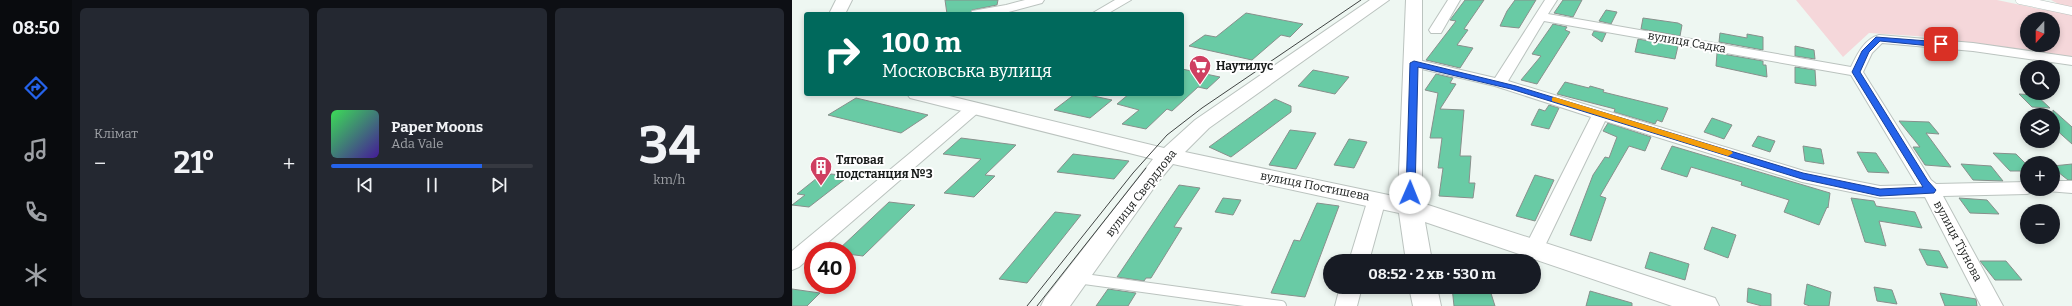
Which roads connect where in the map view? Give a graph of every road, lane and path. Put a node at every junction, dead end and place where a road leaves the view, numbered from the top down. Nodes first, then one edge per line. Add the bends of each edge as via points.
1 (844, 0) edge
2 (1038, 0) edge
3 (1125, 0) edge
4 (1381, 0) edge
5 (1414, 0) edge
6 (1454, 0) edge
7 (1551, 0) edge
8 (2020, 0) edge
9 (2072, 11) edge
10 (837, 12) edge
11 (989, 12) edge
12 (1101, 12) edge
13 (1541, 17) junction
14 (1436, 30) dead end
15 (2072, 61) edge
16 (1414, 63) junction
17 (1856, 72) junction
18 (1498, 83) junction
19 (925, 96) edge
20 (974, 108) junction
21 (1601, 113) junction
22 (1168, 156) junction
23 (2060, 187) edge
24 (2072, 187) edge
25 (2020, 188) edge
26 (1931, 190) junction
27 (1377, 199) junction
28 (1410, 208) junction
29 (1534, 249) junction
30 (1361, 254) edge
31 (1418, 254) edge
32 (792, 262) edge
33 (1076, 278) junction
34 (1349, 294) edge
35 (1425, 294) edge
36 (1700, 305) edge
37 (1055, 306) edge
38 (1281, 306) edge
39 (1346, 306) edge
40 (1427, 306) edge
41 (1992, 306) edge

1 - 10 street
2 - 11 street
3 - 12 street
4 - 22 street, вулиця Свердлова via 1202,124
5 - 16 street
6 - 14 street
7 - 13 street
8 - 9 lane
13 - 17 street, вулиця Садка
13 - 18 street
15 - 17 street via 1973,47 1879,39 1866,51
16 - 18 street
16 - 28 street
17 - 26 street, вулиця Тіунова
18 - 21 street
19 - 20 street, вулиця Постишева
20 - 22 street, вулиця Постишева
20 - 32 street
21 - 26 street via 1802,176 1880,192
21 - 29 street
22 - 27 street, вулиця Постишева
22 - 33 street, вулиця Свердлова
23 - 24 street
25 - 26 street
26 - 41 street, вулиця Тіунова
27 - 28 street, вулиця Постишева
27 - 30 street
28 - 29 street, вулиця Постишева
28 - 31 street
29 - 36 street, вулиця Постишева
33 - 37 street, вулиця Свердлова
33 - 38 lane
34 - 39 street
35 - 40 street

